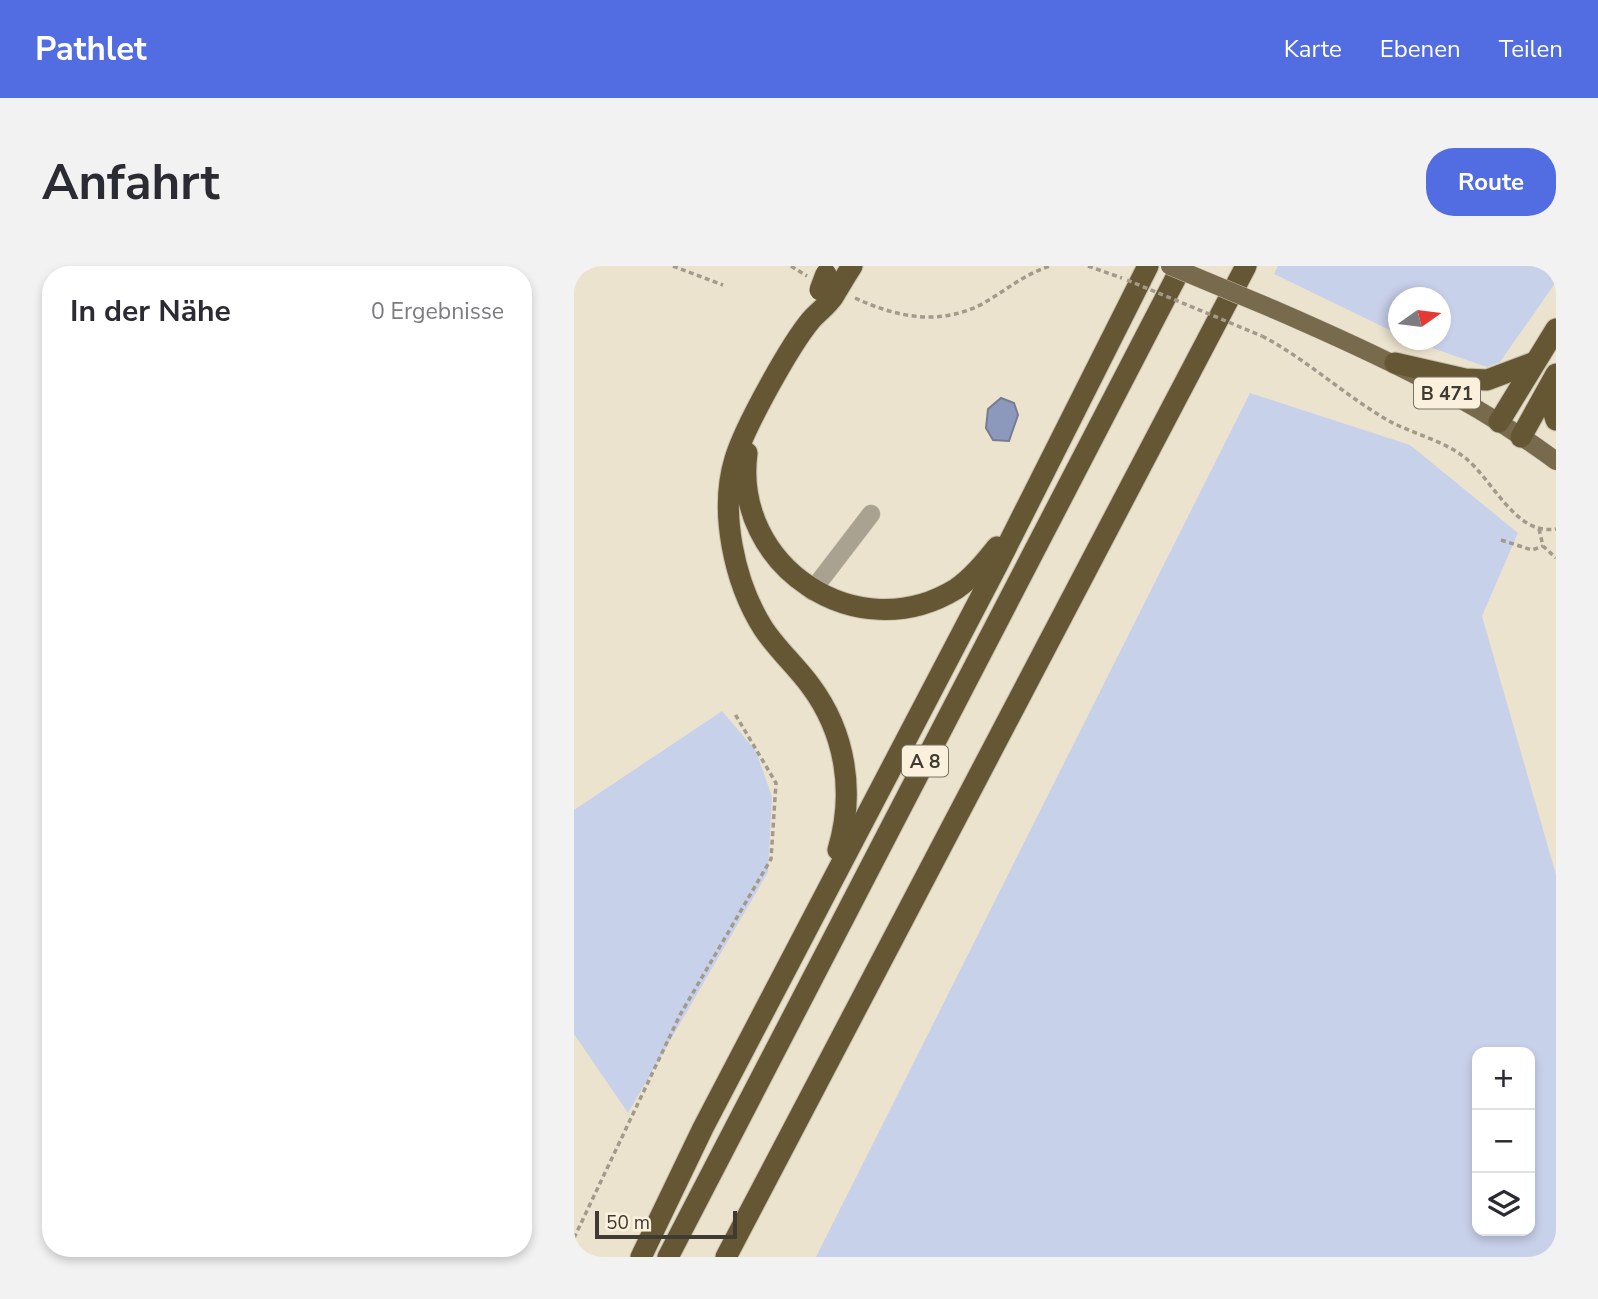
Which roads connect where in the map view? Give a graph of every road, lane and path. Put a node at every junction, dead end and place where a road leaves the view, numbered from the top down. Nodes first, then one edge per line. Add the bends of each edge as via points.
1 (674, 266) edge
2 (791, 266) edge
3 (1050, 266) edge
4 (1088, 266) edge
5 (1148, 266) edge
6 (1170, 266) edge
7 (1182, 266) edge
8 (1246, 266) edge
9 (832, 281) edge
10 (723, 285) dead end
11 (1556, 329) edge
12 (1535, 362) junction
13 (1395, 363) junction
14 (1556, 376) edge
15 (1556, 420) edge
16 (1499, 422) junction
17 (750, 427) junction
18 (1521, 437) junction
19 (1556, 461) edge
20 (1023, 512) junction
21 (871, 514) dead end
22 (1539, 529) junction
23 (1556, 529) edge
24 (1501, 540) dead end
25 (1543, 546) junction
26 (1556, 558) edge
27 (813, 591) junction
28 (735, 714) dead end
29 (825, 893) junction
30 (574, 1238) edge
31 (641, 1257) edge
32 (668, 1257) edge
33 (726, 1257) edge

1 - 10 path
2 - 9 path
3 - 9 path via 962,314 924,320 872,306
4 - 22 path, bridge via 1287,349 1390,421 1463,456 1520,520
5 - 20 highway
6 - 13 main road, B 471, bridge
7 - 32 highway, A 8
8 - 33 highway, A 8
9 - 17 highway
11 - 12 highway
12 - 13 highway via 1487,380
12 - 16 highway
13 - 16 main road, B 471
14 - 15 highway via 1552,407
14 - 18 highway
16 - 18 main road, B 471
17 - 27 highway via 745,474 760,531 784,566
17 - 29 highway via 734,460 730,490 735,554 763,627 811,685 830,716 842,751 848,790 844,831
18 - 19 main road, B 471
20 - 27 highway via 976,572 932,600 874,610 844,605
20 - 29 highway
21 - 27 lane
22 - 23 path
22 - 25 path
24 - 25 path via 1532,550
25 - 26 path
28 - 30 path via 776,783 771,859 680,1016
29 - 31 highway

